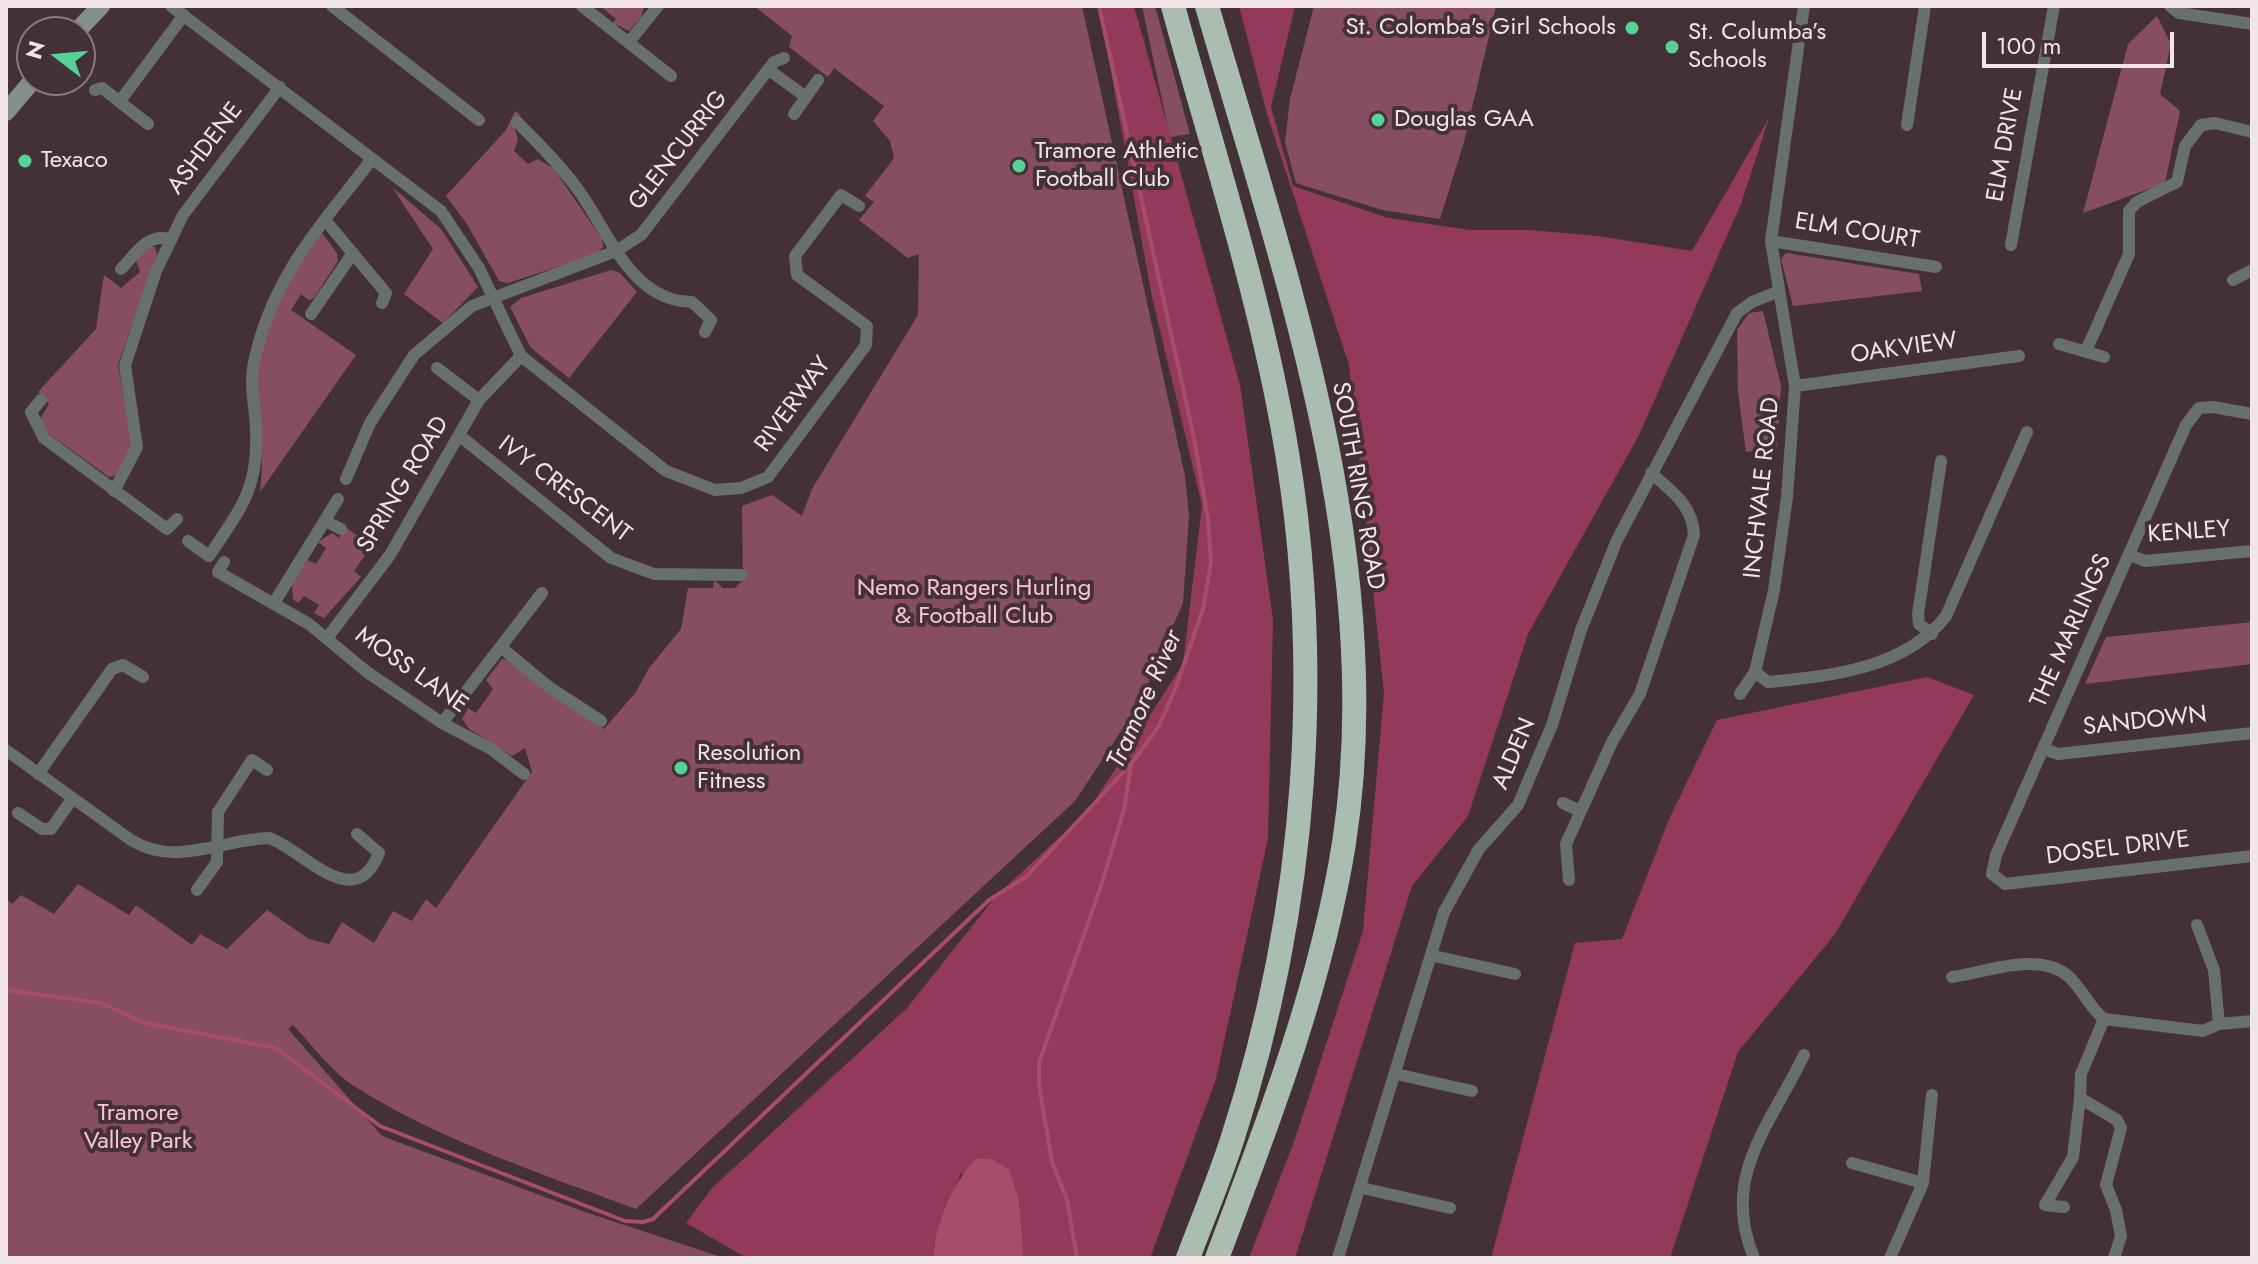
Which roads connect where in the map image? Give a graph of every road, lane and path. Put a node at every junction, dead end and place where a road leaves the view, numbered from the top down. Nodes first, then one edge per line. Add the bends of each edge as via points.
1 (171, 6) edge
2 (332, 6) edge
3 (582, 6) edge
4 (658, 6) edge
5 (1207, 6) edge
6 (1804, 6) edge
7 (1925, 6) edge
8 (2054, 6) edge
9 (2170, 6) edge
10 (1173, 7) edge
11 (184, 15) junction
12 (2252, 24) edge
13 (629, 42) junction
14 (784, 58) dead end
15 (769, 70) junction
16 (671, 76) dead end
17 (818, 80) dead end
18 (280, 87) junction
19 (96, 90) edge
20 (20, 96) edge
21 (806, 97) junction
22 (120, 101) junction
23 (6, 112) edge
24 (794, 114) dead end
25 (479, 120) dead end
26 (517, 122) dead end
27 (148, 124) dead end
28 (1907, 125) dead end
29 (2252, 132) edge
30 (372, 159) junction
31 (859, 206) dead end
32 (325, 220) junction
33 (169, 239) junction
34 (1771, 241) junction
35 (2011, 245) dead end
36 (616, 251) junction
37 (353, 253) junction
38 (1936, 267) dead end
39 (121, 269) dead end
40 (2252, 270) edge
41 (2233, 280) dead end
42 (1777, 292) junction
43 (492, 296) junction
44 (382, 303) dead end
45 (311, 314) dead end
46 (705, 332) dead end
47 (2059, 344) dead end
48 (2086, 351) junction
49 (521, 356) junction
50 (2019, 356) dead end
51 (2104, 357) dead end
52 (437, 368) dead end
53 (1795, 386) junction
54 (41, 400) dead end
55 (479, 400) junction
56 (2252, 414) edge
57 (2027, 432) dead end
58 (460, 436) junction
59 (1941, 461) dead end
60 (1651, 473) junction
61 (346, 479) dead end
62 (114, 491) junction
63 (338, 499) dead end
64 (177, 519) dead end
65 (325, 521) junction
66 (341, 529) dead end
67 (188, 541) dead end
68 (2252, 551) edge
69 (2130, 555) junction
70 (224, 562) dead end
71 (741, 575) dead end
72 (542, 593) dead end
73 (274, 603) junction
74 (1932, 634) junction
75 (327, 638) junction
76 (502, 648) junction
77 (1755, 672) junction
78 (143, 677) dead end
79 (1740, 694) dead end
80 (601, 721) dead end
81 (442, 723) junction
82 (2252, 733) edge
83 (2044, 749) junction
84 (6, 750) edge
85 (267, 770) dead end
86 (38, 774) junction
87 (524, 774) dead end
88 (72, 799) junction
89 (1563, 803) dead end
90 (1580, 811) junction
91 (18, 813) dead end
92 (357, 834) dead end
93 (217, 847) junction
94 (2252, 856) edge
95 (1992, 874) joint
96 (1569, 880) dead end
97 (197, 890) dead end
98 (2197, 925) dead end
99 (1434, 956) junction
100 (1515, 974) dead end
101 (1952, 977) dead end
102 (2104, 1019) junction
103 (2252, 1021) edge
104 (2219, 1024) junction
105 (1804, 1055) dead end
106 (1396, 1074) junction
107 (1472, 1091) dead end
108 (1932, 1095) dead end
109 (2080, 1098) junction
110 (1852, 1163) dead end
111 (1923, 1183) junction
112 (1362, 1188) junction
113 (2064, 1207) dead end
114 (1450, 1208) dead end
115 (1188, 1258) edge
116 (1217, 1258) edge
117 (1338, 1258) edge
118 (1754, 1258) edge
119 (1890, 1258) edge
120 (2114, 1258) edge

1 - 11 street
2 - 25 street
3 - 13 street
4 - 13 street
5 - 116 highway, SOUTH RING ROAD via 1295,317 1329,462 1347,565 1354,726 1344,841 1323,945 1260,1145
6 - 34 street, INCHVALE ROAD
7 - 28 street
8 - 35 street, ELM DRIVE
9 - 12 street via 2179,13
10 - 115 highway via 1256,306 1282,425 1296,524 1305,671 1298,837 1278,963 1233,1138
11 - 18 street
11 - 22 street
13 - 16 street
14 - 15 street, GLENCURRIG
15 - 21 street
15 - 36 street, GLENCURRIG via 641,235
17 - 21 street
18 - 30 street
18 - 33 street, ASHDENE
19 - 22 street via 102,88
20 - 23 main road
21 - 24 street
22 - 27 street
26 - 36 street, GLENCURRIG via 579,191
29 - 48 street via 2201,125 2185,146 2177,182 2129,211 2129,254
30 - 32 street
30 - 43 street via 450,221
31 - 49 street, RIVERWAY via 841,195 795,256 797,275 867,326 866,345 768,477 741,488 715,490 687,482
32 - 37 street
32 - 67 street via 282,278 260,339 251,381 257,456 249,495 209,556
33 - 39 street via 149,240
33 - 62 street, ASHDENE via 126,356 138,443
34 - 38 street, ELM COURT
34 - 42 street, INCHVALE ROAD
36 - 43 street, GLENCURRIG
36 - 46 street, GLENCURRIG via 640,282 671,301 692,302 711,320
37 - 44 street via 386,293
37 - 45 street
40 - 41 street
42 - 53 street, INCHVALE ROAD
42 - 60 street, ALDEN via 1737,313
43 - 49 street
43 - 61 street, GLENCURRIG via 472,306 414,355 370,423
47 - 48 street
48 - 51 street
49 - 55 street, SPRING ROAD
50 - 53 street, OAKVIEW
52 - 55 street
53 - 77 street, INCHVALE ROAD via 1774,590
54 - 62 street via 31,412 38,431
55 - 58 street, SPRING ROAD
56 - 69 street, THE MARLINGS via 2199,408 2186,425
57 - 74 street via 1946,616
58 - 71 street, IVY CRESCENT via 611,558 654,574
58 - 75 street, SPRING ROAD via 390,555
59 - 74 street via 1918,614 1919,624
60 - 90 street via 1679,497 1693,518 1694,535 1640,694
60 - 99 street, ALDEN via 1592,601 1552,725 1518,805 1460,879 1444,912
62 - 64 street via 167,529
63 - 65 street
65 - 66 street
65 - 73 street
68 - 69 street, KENLEY via 2145,561
69 - 83 street, THE MARLINGS
70 - 73 street, MOSS LANE via 218,572
72 - 76 street
73 - 75 street, MOSS LANE
74 - 77 street via 1913,648 1834,675 1768,682
75 - 81 street, MOSS LANE
76 - 80 street
76 - 81 street
77 - 79 street
78 - 86 street via 123,665 112,669
81 - 87 street, MOSS LANE
82 - 83 street, SANDOWN via 2058,754
83 - 95 street, THE MARLINGS
84 - 86 street
85 - 93 street via 252,760 226,797 217,818
86 - 88 street
88 - 91 street via 51,829
88 - 93 street via 150,850 183,853
89 - 90 street
90 - 96 street via 1566,844
92 - 93 street via 379,853 359,878 330,877 269,838
93 - 97 street via 217,862
94 - 95 street, DOSEL DRIVE via 2005,884
98 - 104 street via 2214,970
99 - 100 street via 1496,964
99 - 106 street, ALDEN
101 - 102 street via 2036,963 2056,968 2071,978
102 - 104 street via 2203,1031
102 - 109 street via 2081,1074
103 - 104 street
105 - 118 street via 1745,1174 1740,1200 1743,1231
106 - 107 street
106 - 112 street, ALDEN
108 - 111 street
109 - 113 street via 2073,1157 2045,1205
109 - 120 street via 2117,1120 2121,1128 2106,1185 2121,1236
110 - 111 street
111 - 119 street
112 - 114 street
112 - 117 street, ALDEN

